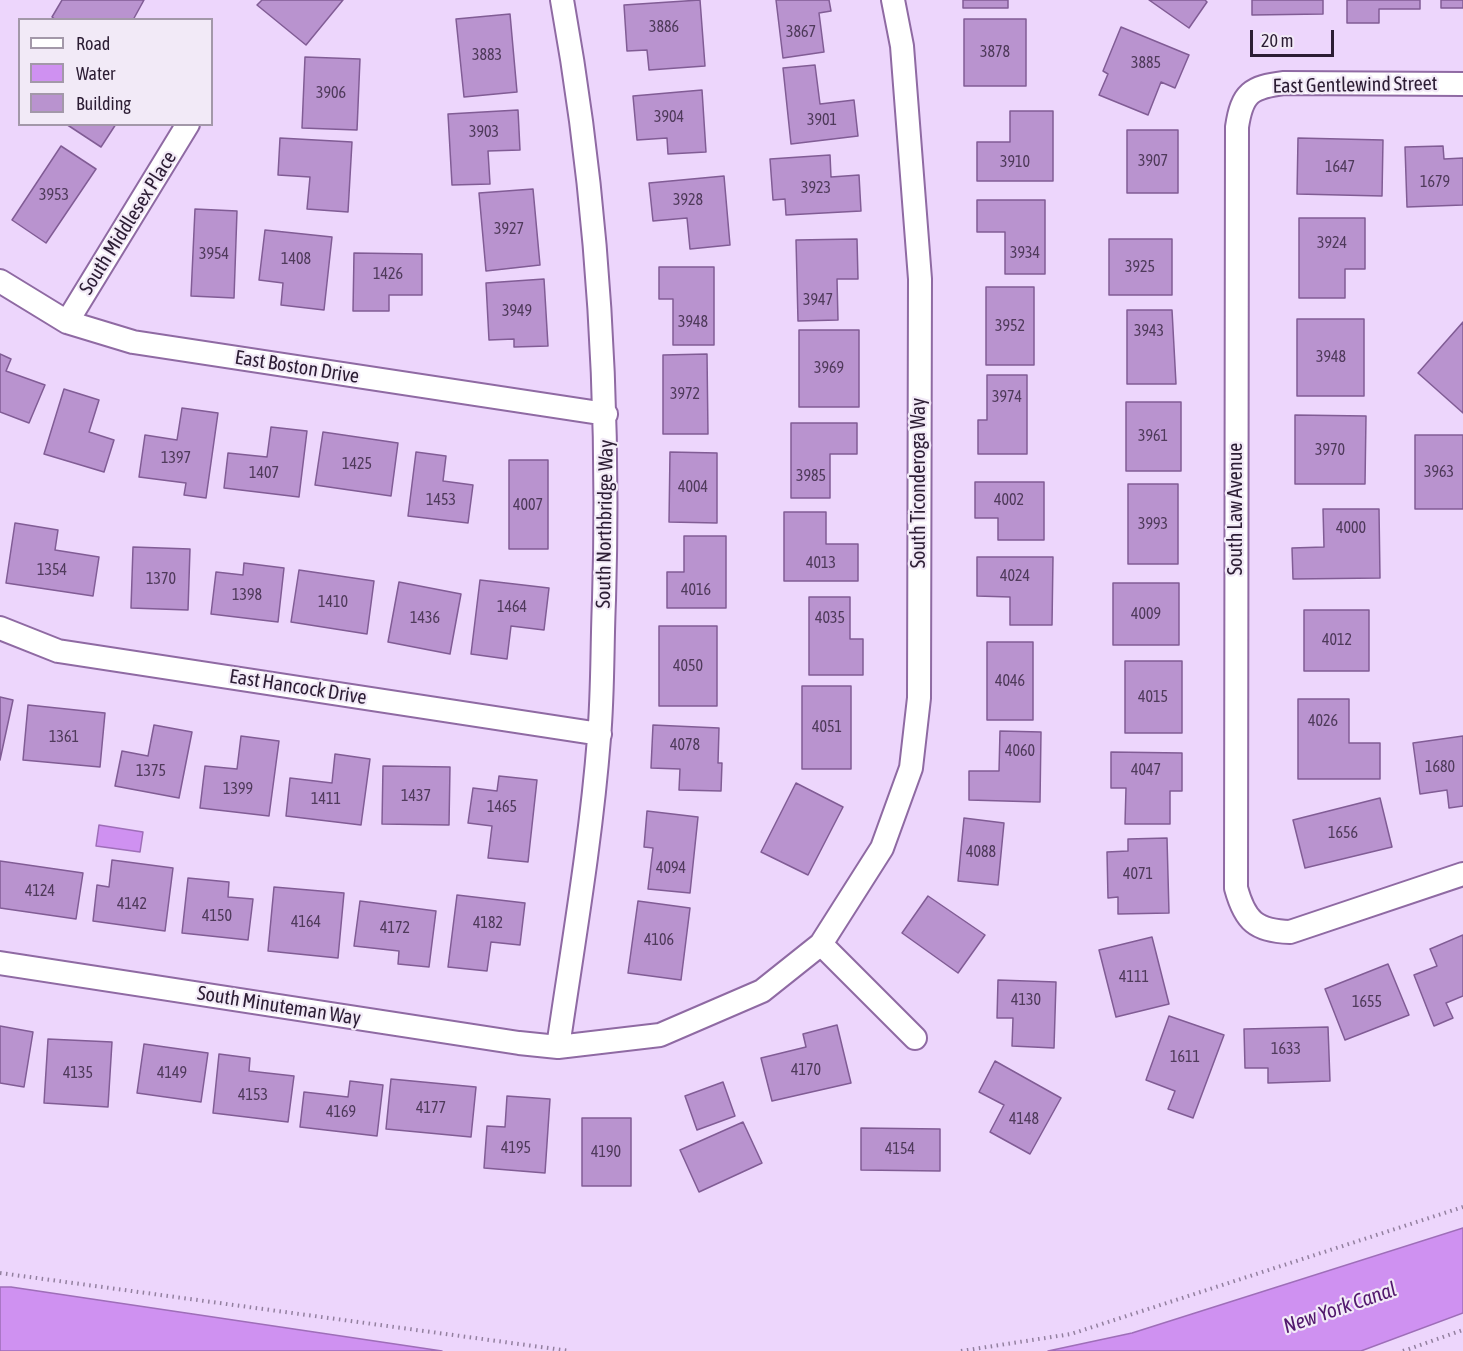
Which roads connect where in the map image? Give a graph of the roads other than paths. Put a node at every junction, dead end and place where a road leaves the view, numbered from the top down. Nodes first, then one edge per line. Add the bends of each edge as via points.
1 (562, 0) edge
2 (893, 0) edge
3 (1463, 84) edge
4 (1249, 92) joint
5 (188, 126) edge
6 (0, 281) edge
7 (67, 322) junction
8 (606, 414) junction
9 (0, 628) edge
10 (600, 734) junction
11 (1463, 874) edge
12 (821, 944) junction
13 (0, 963) edge
14 (915, 1038) dead end
15 (558, 1047) junction

1 - 8 street, South Northbridge Way via 593,223
2 - 12 street, South Ticonderoga Way via 903,46 920,279 919,698 910,768 882,848
3 - 4 street, East Gentlewind Street via 1284,82
4 - 11 street, South Law Avenue via 1240,108 1237,127 1236,888 1242,908 1253,923 1270,931 1290,932
5 - 7 street, South Middlesex Place
6 - 7 street, East Boston Drive
7 - 8 street, East Boston Drive via 133,342
8 - 10 street, South Northbridge Way
9 - 10 street, East Hancock Drive via 58,651
10 - 15 street, South Northbridge Way
12 - 14 street
12 - 15 street, South Ticonderoga Way via 762,991 660,1035
13 - 15 street, South Minuteman Way

